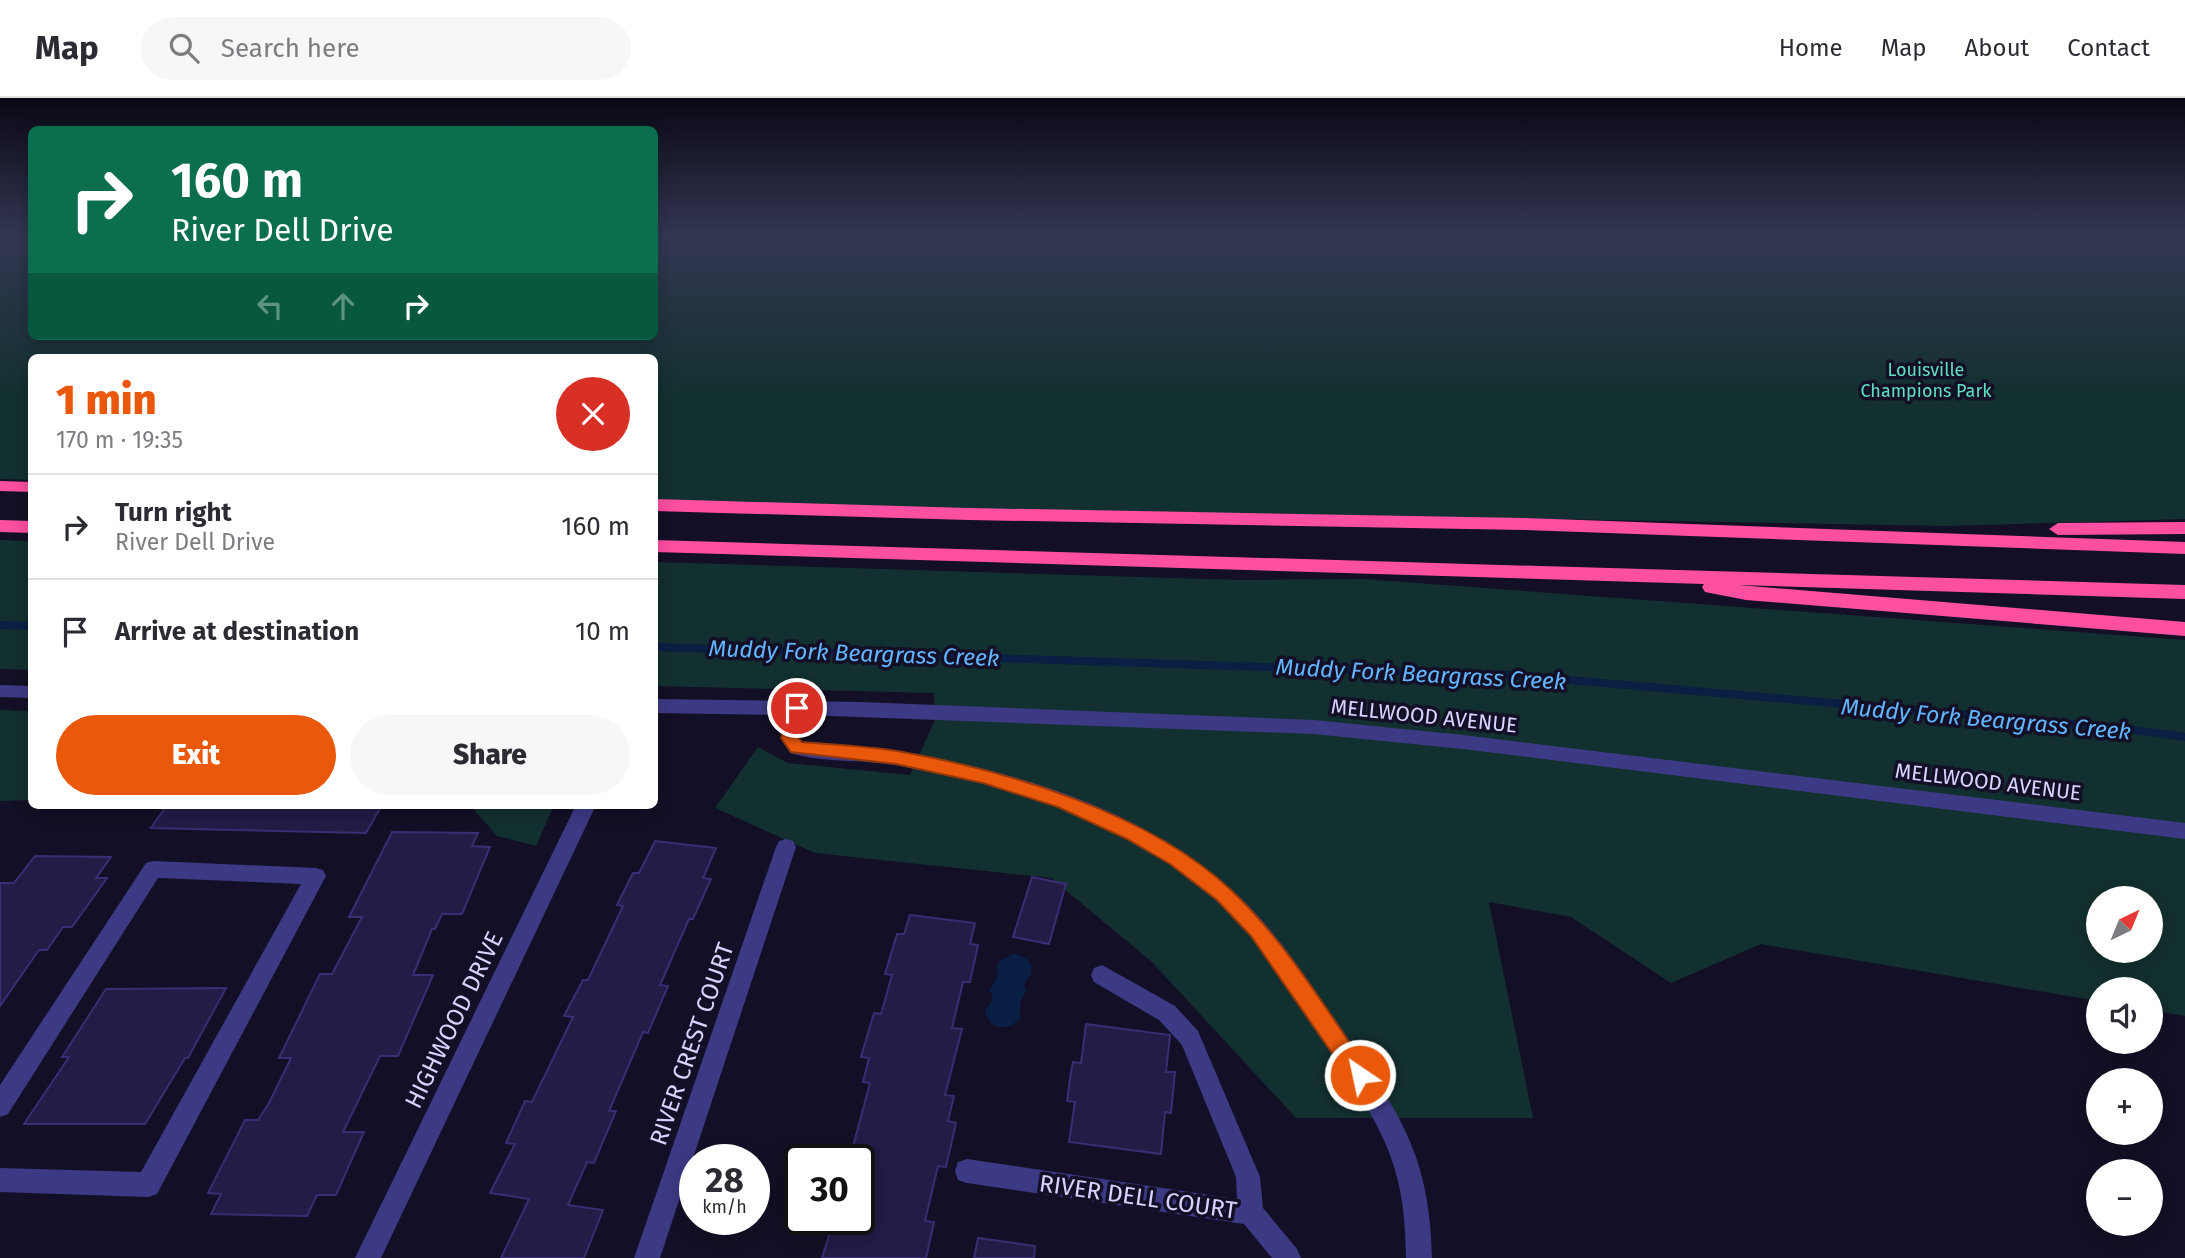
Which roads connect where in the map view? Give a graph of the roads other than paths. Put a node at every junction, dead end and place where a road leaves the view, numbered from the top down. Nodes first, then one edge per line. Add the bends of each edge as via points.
1 (0, 486) edge
2 (28, 487) edge
3 (658, 505) edge
4 (1525, 524) junction
5 (0, 526) edge
6 (28, 527) edge
7 (2185, 528) edge
8 (658, 546) edge
9 (2185, 548) edge
10 (1620, 573) junction
11 (2185, 592) edge
12 (2185, 629) edge
13 (0, 691) edge
14 (28, 691) edge
15 (658, 706) edge
16 (797, 708) junction
17 (584, 809) edge
18 (2185, 831) edge
19 (786, 847) dead end
20 (1102, 975) dead end
21 (0, 1106) edge
22 (967, 1171) dead end
23 (0, 1180) edge
24 (1251, 1213) junction
25 (368, 1258) edge
26 (647, 1258) edge
27 (1288, 1258) edge
28 (1419, 1258) edge

1 - 2 highway
3 - 4 highway
4 - 7 highway
4 - 9 highway
5 - 6 highway
8 - 10 highway
10 - 11 highway
10 - 12 highway via 1746,593
13 - 14 street
15 - 16 street, MELLWOOD AVENUE
16 - 18 street, MELLWOOD AVENUE via 1314,727
16 - 28 street via 790,738 797,748 896,758 983,776 1064,802 1177,859 1224,895 1286,967 1389,1119 1409,1163 1419,1211
17 - 25 street, HIGHWOOD DRIVE
19 - 26 street, RIVER CREST COURT
20 - 24 street via 1167,1013 1190,1038 1248,1177
21 - 23 street via 153,869 316,876 148,1185
22 - 24 street, RIVER DELL COURT
24 - 27 street, RIVER DELL COURT

